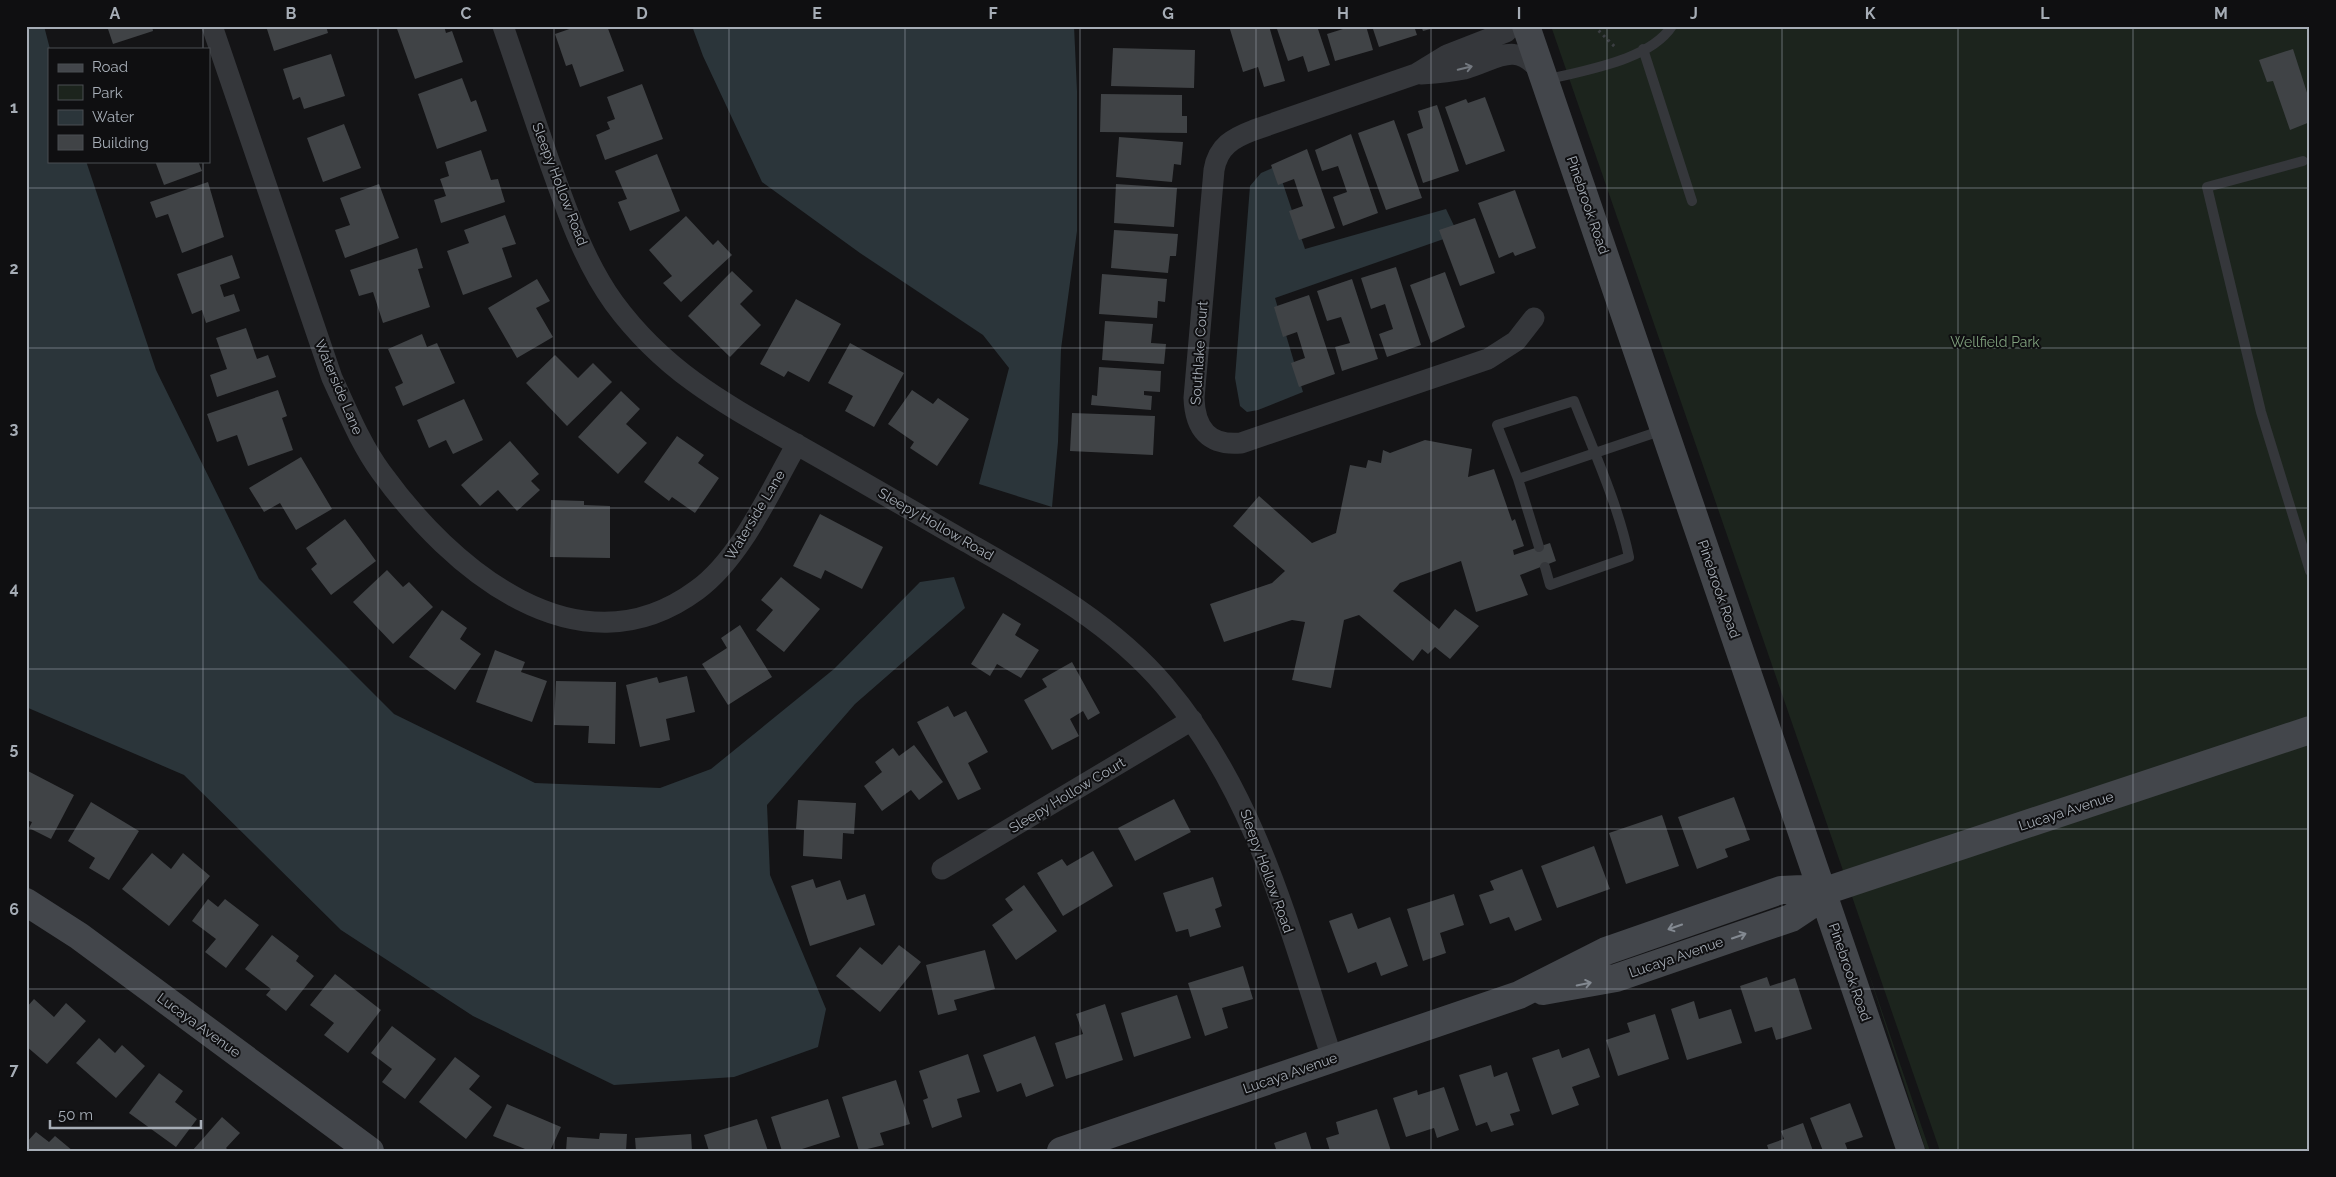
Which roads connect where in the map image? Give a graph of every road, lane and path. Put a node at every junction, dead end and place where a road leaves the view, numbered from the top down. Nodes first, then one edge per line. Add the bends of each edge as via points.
1 (212, 26) edge
2 (503, 26) edge
3 (1511, 26) edge
4 (1526, 26) edge
5 (1594, 26) edge
6 (1672, 26) edge
7 (1643, 49) junction
8 (1628, 58) junction
9 (1416, 74) junction
10 (1544, 76) junction
11 (2303, 161) dead end
12 (1692, 201) dead end
13 (1534, 318) dead end
14 (1664, 430) junction
15 (797, 444) junction
16 (1594, 453) junction
17 (1518, 479) junction
18 (1539, 548) dead end
19 (1545, 567) dead end
20 (2310, 571) edge
21 (1192, 720) junction
22 (2310, 730) edge
23 (942, 869) dead end
24 (1822, 892) junction
25 (26, 902) edge
26 (1332, 1058) junction
27 (370, 1151) edge
28 (1061, 1151) edge
29 (1911, 1151) edge

1 - 15 street, Waterside Lane via 332,378 355,430 380,471 407,505 438,538 490,583 537,610 568,619 596,622 654,614 698,590 734,554
2 - 15 street, Sleepy Hollow Road via 568,214 612,300 651,346 698,386
3 - 9 street, Southlake Court via 1500,35 1447,56
4 - 10 street, Pinebrook Road
5 - 8 path
6 - 7 lane via 1666,36
7 - 8 lane
7 - 12 lane
8 - 10 lane
9 -> 10 street, Southlake Court via 1463,69 1512,53 1528,57
9 - 13 street, Southlake Court via 1254,130 1232,139 1221,150 1214,170 1195,417 1211,438 1230,444 1241,443 1488,359 1516,342
10 - 14 street, Pinebrook Road
11 - 20 lane via 2206,187 2261,412
14 - 16 lane
14 - 24 street, Pinebrook Road
15 - 21 street, Sleepy Hollow Road via 1083,612 1145,664
16 - 17 lane
16 - 17 lane via 1574,402 1497,425
16 - 19 lane via 1629,557 1550,585
17 - 18 lane
21 - 23 street, Sleepy Hollow Court
21 - 26 street, Sleepy Hollow Road via 1219,760 1260,845
22 - 24 street, Lucaya Avenue
24 - 26 street, Lucaya Avenue via 1791,918 1616,978 1519,995
24 - 29 street, Pinebrook Road
25 - 27 street, Lucaya Avenue via 79,936
26 - 28 street, Lucaya Avenue

